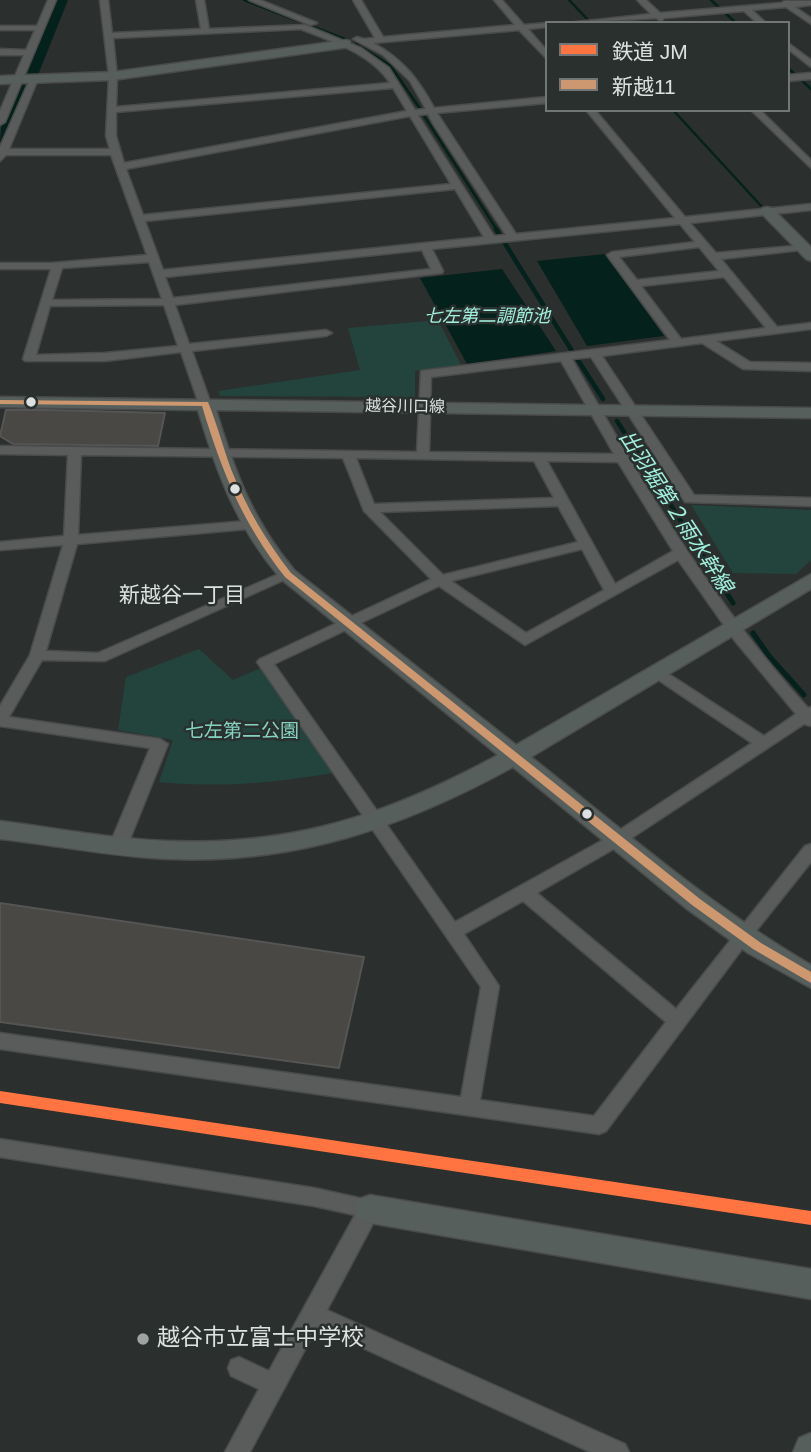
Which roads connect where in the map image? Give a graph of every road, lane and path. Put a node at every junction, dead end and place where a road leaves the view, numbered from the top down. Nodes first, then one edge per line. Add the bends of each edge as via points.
1 (52, 0) edge
2 (104, 0) edge
3 (200, 0) edge
4 (253, 0) edge
5 (357, 0) edge
6 (498, 0) edge
7 (641, 0) edge
8 (785, 3) edge
9 (811, 3) edge
10 (746, 9) junction
11 (658, 16) junction
12 (597, 21) edge
13 (664, 21) edge
14 (760, 21) edge
15 (811, 22) edge
16 (545, 25) edge
17 (520, 27) junction
18 (0, 28) edge
19 (40, 28) junction
20 (205, 31) junction
21 (108, 36) junction
22 (380, 39) junction
23 (364, 41) junction
24 (346, 44) junction
25 (790, 47) edge
26 (0, 52) edge
27 (30, 53) junction
28 (545, 56) edge
29 (811, 64) edge
30 (113, 76) junction
31 (811, 76) edge
32 (790, 78) edge
33 (34, 79) junction
34 (0, 80) edge
35 (18, 80) junction
36 (396, 85) junction
37 (545, 100) edge
38 (113, 110) junction
39 (431, 111) junction
40 (592, 112) edge
41 (757, 112) edge
42 (413, 113) junction
43 (0, 122) edge
44 (115, 152) junction
45 (2, 155) edge
46 (811, 165) edge
47 (119, 167) junction
48 (458, 186) junction
49 (811, 207) edge
50 (767, 211) junction
51 (138, 219) junction
52 (682, 220) junction
53 (513, 238) junction
54 (491, 240) junction
55 (702, 244) junction
56 (426, 247) junction
57 (806, 251) edge
58 (712, 257) junction
59 (153, 258) junction
60 (0, 266) edge
61 (57, 266) junction
62 (726, 273) junction
63 (159, 274) junction
64 (634, 284) junction
65 (170, 302) junction
66 (46, 303) junction
67 (811, 326) edge
68 (774, 330) junction
69 (326, 333) dead end
70 (704, 339) junction
71 (677, 342) junction
72 (186, 349) junction
73 (594, 353) junction
74 (564, 356) junction
75 (811, 367) edge
76 (0, 402) edge
77 (205, 404) junction
78 (425, 408) junction
79 (594, 410) junction
80 (632, 410) junction
81 (811, 413) edge
82 (0, 450) edge
83 (75, 451) junction
84 (220, 452) junction
85 (348, 454) junction
86 (423, 455) junction
87 (538, 457) junction
88 (622, 458) junction
89 (563, 502) junction
90 (811, 502) edge
91 (369, 508) junction
92 (248, 525) junction
93 (71, 540) junction
94 (586, 544) junction
95 (0, 546) edge
96 (682, 552) junction
97 (288, 575) junction
98 (440, 580) junction
99 (810, 582) edge
100 (612, 592) junction
101 (349, 624) junction
102 (731, 627) junction
103 (37, 654) junction
104 (656, 672) junction
105 (810, 716) edge
106 (0, 720) edge
107 (765, 744) junction
108 (515, 756) junction
109 (376, 822) junction
110 (0, 830) edge
111 (618, 839) junction
112 (120, 844) junction
113 (811, 850) edge
114 (524, 892) junction
115 (453, 932) junction
116 (742, 936) junction
117 (811, 978) edge
118 (677, 1021) junction
119 (0, 1041) edge
120 (469, 1106) junction
121 (0, 1148) edge
122 (370, 1209) junction
123 (811, 1284) edge
124 (313, 1314) junction
125 (239, 1368) dead end
126 (274, 1385) junction
127 (581, 1444) edge
128 (237, 1452) edge
129 (617, 1452) edge

1 - 19 street
2 - 21 street
3 - 20 street
4 - 23 street
5 - 22 street
6 - 17 street
7 - 11 street
8 - 9 street
8 - 10 street
8 - 15 street
10 - 11 street
10 - 14 street
11 - 12 street
11 - 13 street
16 - 17 street
17 - 22 street
17 - 28 street
18 - 19 street
19 - 27 street
20 - 21 street
20 - 24 street via 302,27
21 - 30 street
22 - 23 street
23 - 24 street
23 - 39 street via 399,64
24 - 30 street
24 - 36 street via 378,63
25 - 29 street
26 - 27 street
27 - 35 street
30 - 33 street
30 - 38 street
31 - 32 street
33 - 35 street
33 - 45 street
34 - 35 street
35 - 43 street
36 - 38 street
36 - 42 street
37 - 39 street
38 - 44 street
39 - 42 street
39 - 53 street
40 - 52 street
41 - 46 street
42 - 47 street
42 - 48 street
44 - 45 street
44 - 47 street
47 - 51 street
48 - 51 street
48 - 54 street
49 - 50 street
50 - 52 street
50 - 57 street
51 - 59 street
52 - 53 street
52 - 55 street
53 - 54 street
54 - 56 street
55 - 58 street
55 - 64 street via 612,256
56 - 63 street
56 - 65 street via 438,271
57 - 58 street
58 - 62 street
59 - 61 street
59 - 63 street
60 - 61 street
61 - 66 street
62 - 64 street
62 - 68 street
63 - 65 street
64 - 71 street
65 - 66 street
65 - 72 street
66 - 72 street via 29,359 105,358
67 - 68 street
68 - 70 street
69 - 72 street
70 - 71 street
70 - 75 street via 747,366
71 - 73 street
72 - 77 street
73 - 74 street
73 - 80 street
74 - 78 street via 425,374
74 - 79 street
76 - 77 street, 越谷川口線
77 - 78 street, 越谷川口線
77 - 84 street
78 - 79 street, 越谷川口線
78 - 86 street
79 - 80 street, 越谷川口線
79 - 88 street
80 - 81 street, 越谷川口線
80 - 90 street via 690,499
82 - 83 street
83 - 84 street
83 - 93 street
84 - 85 street
84 - 92 street
85 - 86 street
85 - 91 street
86 - 87 street
87 - 88 street
87 - 89 street
88 - 96 street
89 - 91 street
89 - 94 street
91 - 98 street
92 - 93 street
92 - 97 street
93 - 95 street
93 - 103 street
94 - 98 street
94 - 100 street
96 - 100 street
96 - 102 street
97 - 101 street
97 - 103 street via 100,658
98 - 100 street via 525,640
98 - 101 street
99 - 102 street
101 - 108 street
101 - 109 street via 265,662
102 - 104 street
102 - 105 street
103 - 106 street
104 - 107 street
104 - 108 street
105 - 107 street
106 - 112 street via 160,744
107 - 111 street
108 - 109 street via 445,794
108 - 111 street
109 - 112 street via 298,842 214,850
109 - 115 street
110 - 112 street
111 - 114 street
111 - 116 street
113 - 116 street
114 - 115 street
114 - 118 street
115 - 120 street via 490,986
116 - 117 street
116 - 118 street
118 - 120 street via 599,1125
119 - 120 street
121 - 122 street
122 - 123 street
122 - 124 street
124 - 126 street
124 - 127 street
125 - 126 street
126 - 128 street
127 - 129 street

